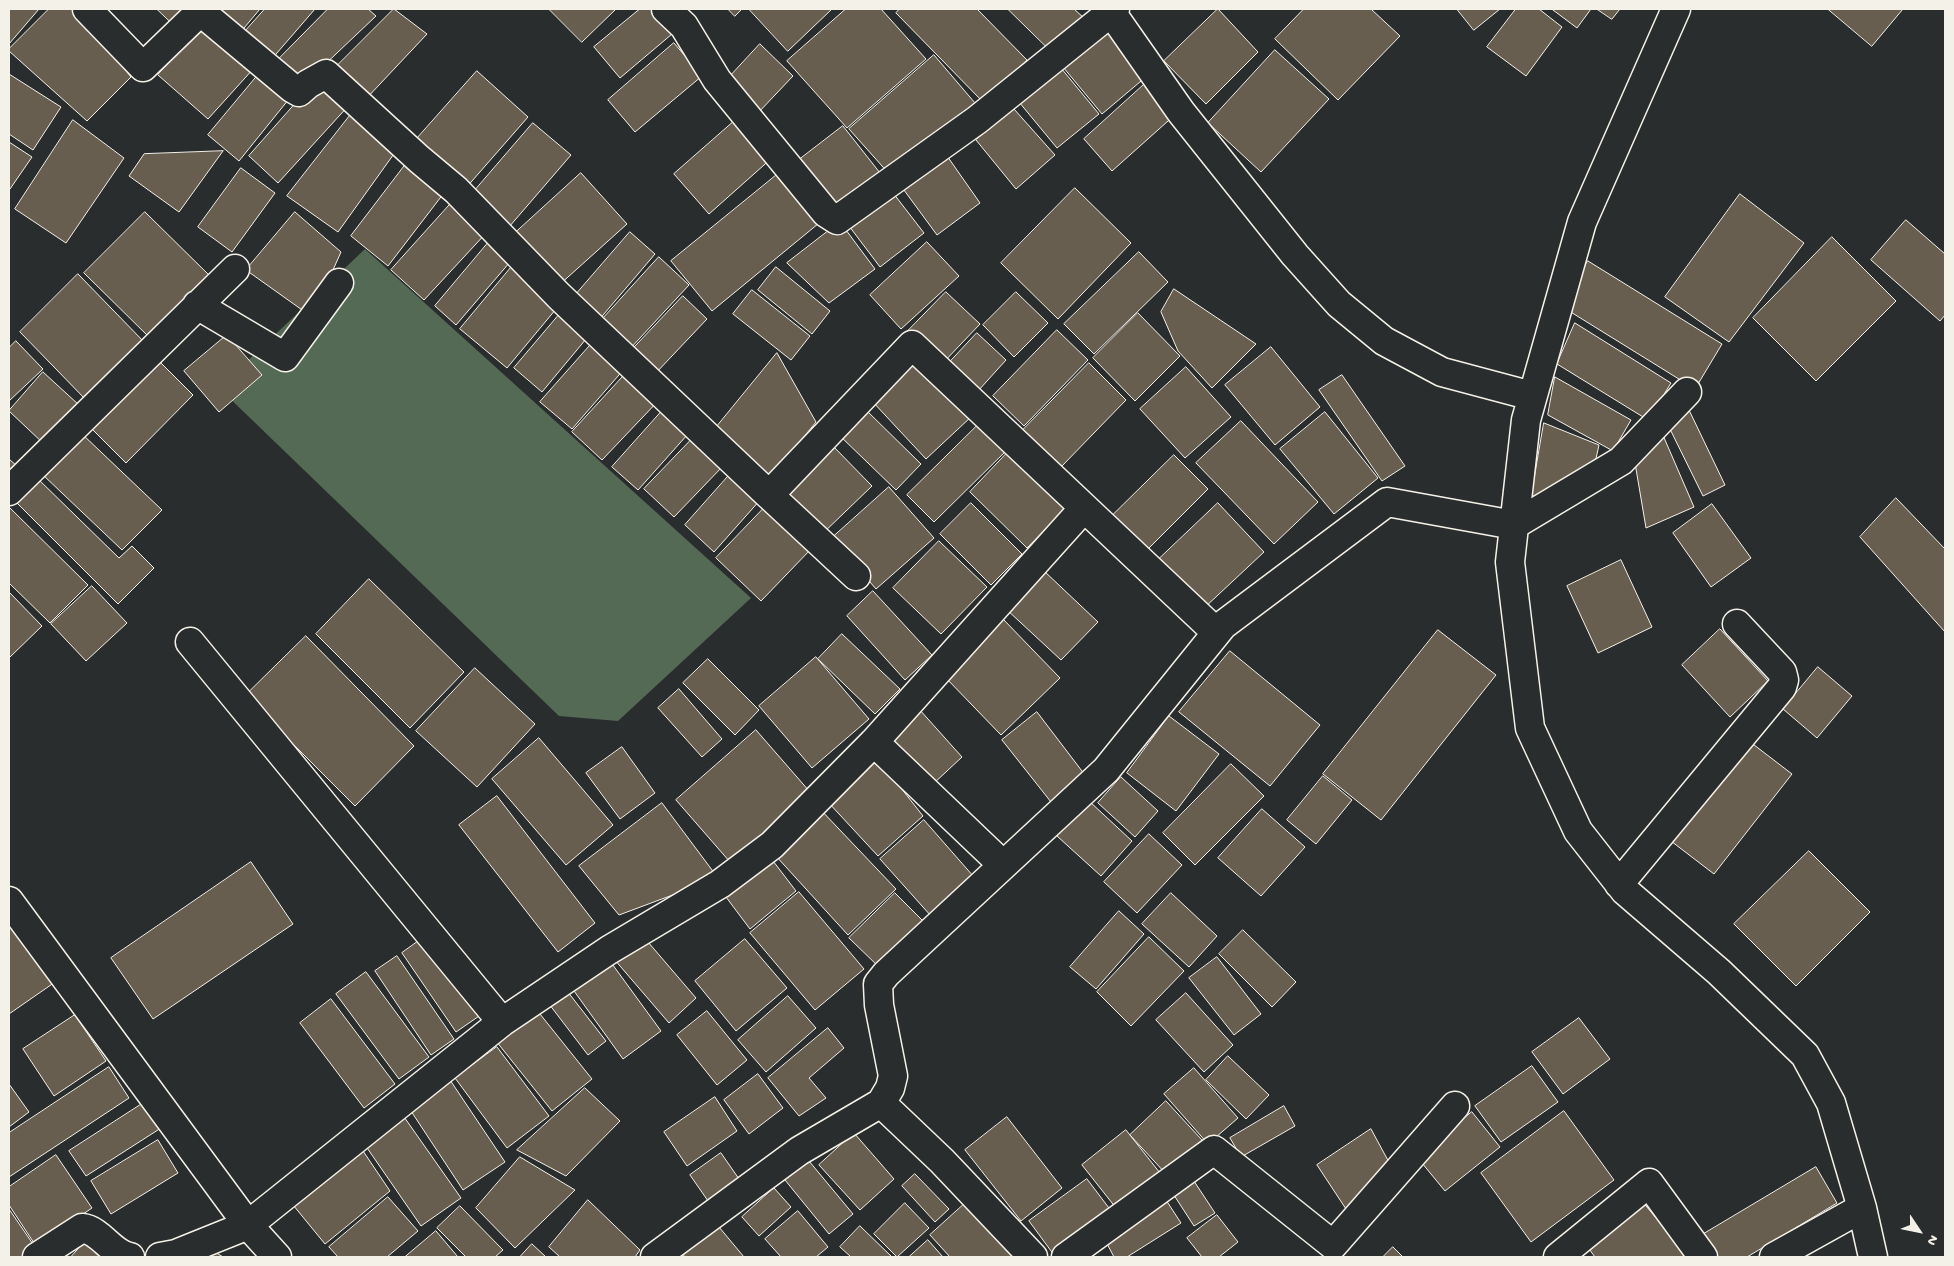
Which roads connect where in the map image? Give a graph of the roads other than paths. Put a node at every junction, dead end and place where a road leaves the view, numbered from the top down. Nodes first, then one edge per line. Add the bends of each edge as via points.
1 (87, 9) edge
2 (666, 9) edge
3 (1676, 9) edge
4 (202, 10) edge
5 (1113, 10) edge
6 (235, 269) dead end
7 (339, 284) dead end
8 (198, 305) junction
9 (1687, 392) dead end
10 (1532, 396) junction
11 (9, 491) edge
12 (769, 495) junction
13 (1084, 508) junction
14 (1514, 525) junction
15 (856, 576) dead end
16 (1737, 624) dead end
17 (1216, 632) junction
18 (190, 642) dead end
19 (874, 742) junction
20 (1003, 865) junction
21 (1618, 884) junction
22 (9, 901) edge
23 (502, 1022) junction
24 (881, 1103) junction
25 (1455, 1106) dead end
26 (1862, 1208) junction
27 (248, 1225) junction
28 (37, 1257) edge
29 (130, 1257) edge
30 (160, 1257) edge
31 (277, 1257) edge
32 (655, 1257) edge
33 (1033, 1257) edge
34 (1066, 1257) edge
35 (1558, 1257) edge
36 (1703, 1257) edge
37 (1774, 1257) edge
38 (1873, 1257) edge

1 - 4 street via 143,67
2 - 5 street via 684,26 717,80 826,213 837,220 977,120
3 - 10 street via 1582,222
4 - 12 street via 299,92 326,74 456,190 559,296
5 - 10 street via 1187,119 1295,255 1339,304 1384,341 1442,372
6 - 8 street
7 - 8 street via 285,356
8 - 11 street
9 - 14 street via 1621,461
10 - 14 street via 1526,420
12 - 13 street via 912,345
12 - 15 street
13 - 17 street
13 - 19 street
14 - 17 street via 1387,502
14 - 21 street via 1510,562 1530,728 1578,831
16 - 21 street via 1782,672 1782,687
17 - 20 street via 1106,770
18 - 23 street
19 - 20 street
19 - 23 street via 772,845 720,884 609,950
20 - 24 street via 878,984 893,1076
21 - 26 street via 1718,972 1805,1055 1831,1103
22 - 27 street
23 - 27 street
24 - 32 street via 799,1151
24 - 33 street via 942,1161
25 - 34 street via 1333,1245 1214,1150
26 - 37 street
26 - 38 street
27 - 30 street via 176,1254
27 - 31 street
28 - 29 street via 82,1228 89,1229 121,1256
35 - 36 street via 1649,1183

